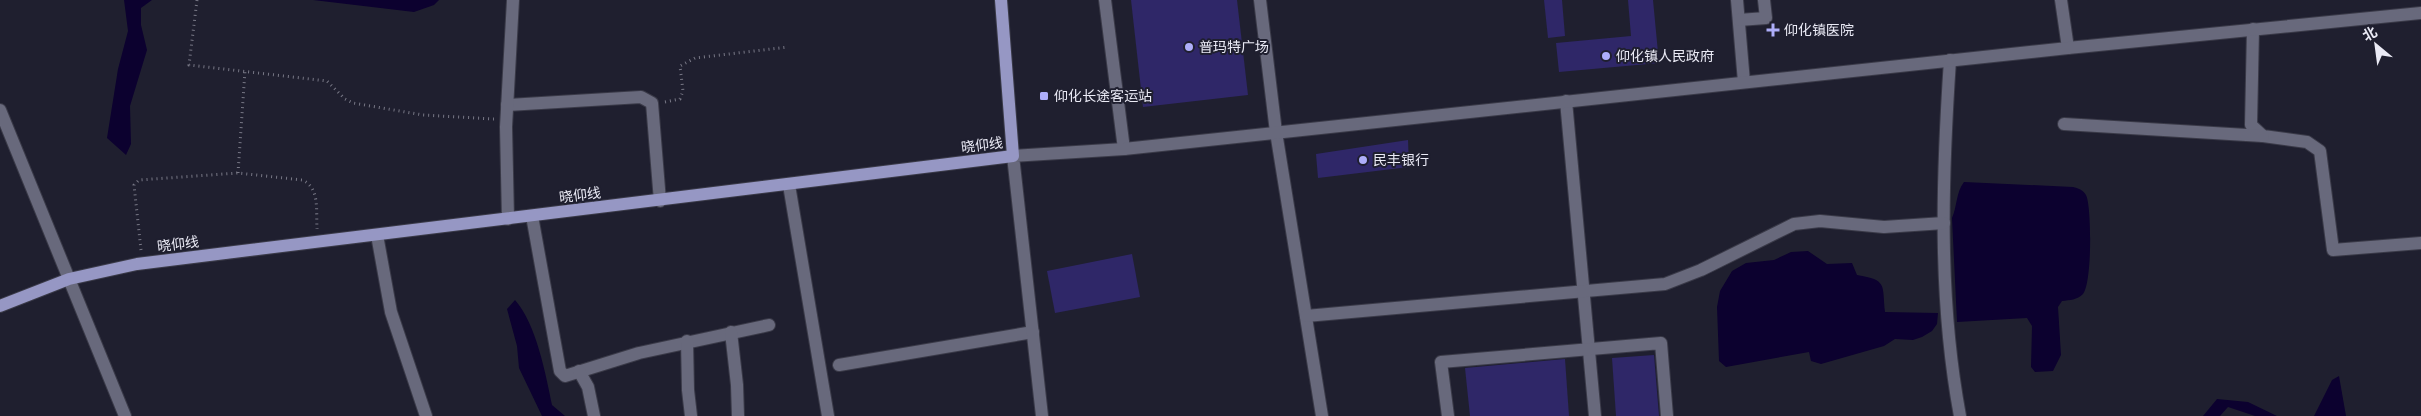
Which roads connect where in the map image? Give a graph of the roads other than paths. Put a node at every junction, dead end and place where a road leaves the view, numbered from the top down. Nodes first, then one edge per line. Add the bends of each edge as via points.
1 (513, 0) edge
2 (1001, 0) edge
3 (1106, 0) edge
4 (1260, 0) edge
5 (1737, 0) edge
6 (1764, 0) edge
7 (2061, 0) edge
8 (2421, 13) edge
9 (1739, 20) junction
10 (2253, 30) junction
11 (2068, 48) junction
12 (1950, 60) junction
13 (1744, 82) junction
14 (1566, 101) junction
15 (508, 105) junction
16 (0, 110) edge
17 (2064, 124) dead end
18 (1276, 132) junction
19 (2264, 136) junction
20 (1124, 149) junction
21 (1013, 156) junction
22 (789, 185) junction
23 (660, 201) junction
24 (532, 216) junction
25 (508, 219) junction
26 (1944, 223) junction
27 (377, 235) junction
28 (2421, 243) edge
29 (69, 279) junction
30 (1584, 291) junction
31 (0, 306) edge
32 (1306, 316) junction
33 (769, 325) dead end
34 (731, 332) junction
35 (1033, 332) junction
36 (687, 341) junction
37 (1589, 349) junction
38 (839, 365) dead end
39 (579, 372) junction
40 (126, 416) edge
41 (426, 416) edge
42 (594, 416) edge
43 (691, 416) edge
44 (738, 416) edge
45 (828, 416) edge
46 (1042, 416) edge
47 (1322, 416) edge
48 (1448, 416) edge
49 (1595, 416) edge
50 (1667, 416) edge
51 (1960, 416) edge

1 - 15 street
2 - 21 main road, 晓仰线
3 - 20 street
4 - 18 street
5 - 9 street
6 - 9 street via 1766,18
7 - 11 street
8 - 10 street
9 - 13 street
10 - 11 street
10 - 19 street via 2251,126
11 - 12 street
12 - 13 street
12 - 26 street via 1943,158
13 - 14 street
14 - 18 street
14 - 30 street
15 - 23 street via 641,97 652,103
15 - 25 street
16 - 29 street
17 - 19 street
18 - 20 street
18 - 32 street
19 - 28 street via 2307,142 2320,151 2333,250
20 - 21 street
21 - 22 main road, 晓仰线
21 - 35 street
22 - 23 main road, 晓仰线
22 - 45 street
23 - 24 main road, 晓仰线
24 - 25 main road, 晓仰线
24 - 39 street via 560,371 565,376
25 - 27 main road, 晓仰线
26 - 30 street via 1884,227 1820,221 1794,224 1665,284
26 - 51 street via 1945,310
27 - 29 main road, 晓仰线 via 142,263
27 - 41 street via 391,312
29 - 31 main road, 晓仰线
29 - 40 street
30 - 32 street
30 - 37 street
32 - 47 street
33 - 34 street
34 - 36 street
34 - 44 street via 738,385
35 - 38 street
35 - 46 street
36 - 39 street
36 - 43 street
37 - 48 street via 1441,362
37 - 49 street
37 - 50 street via 1661,343
39 - 42 street via 588,387

